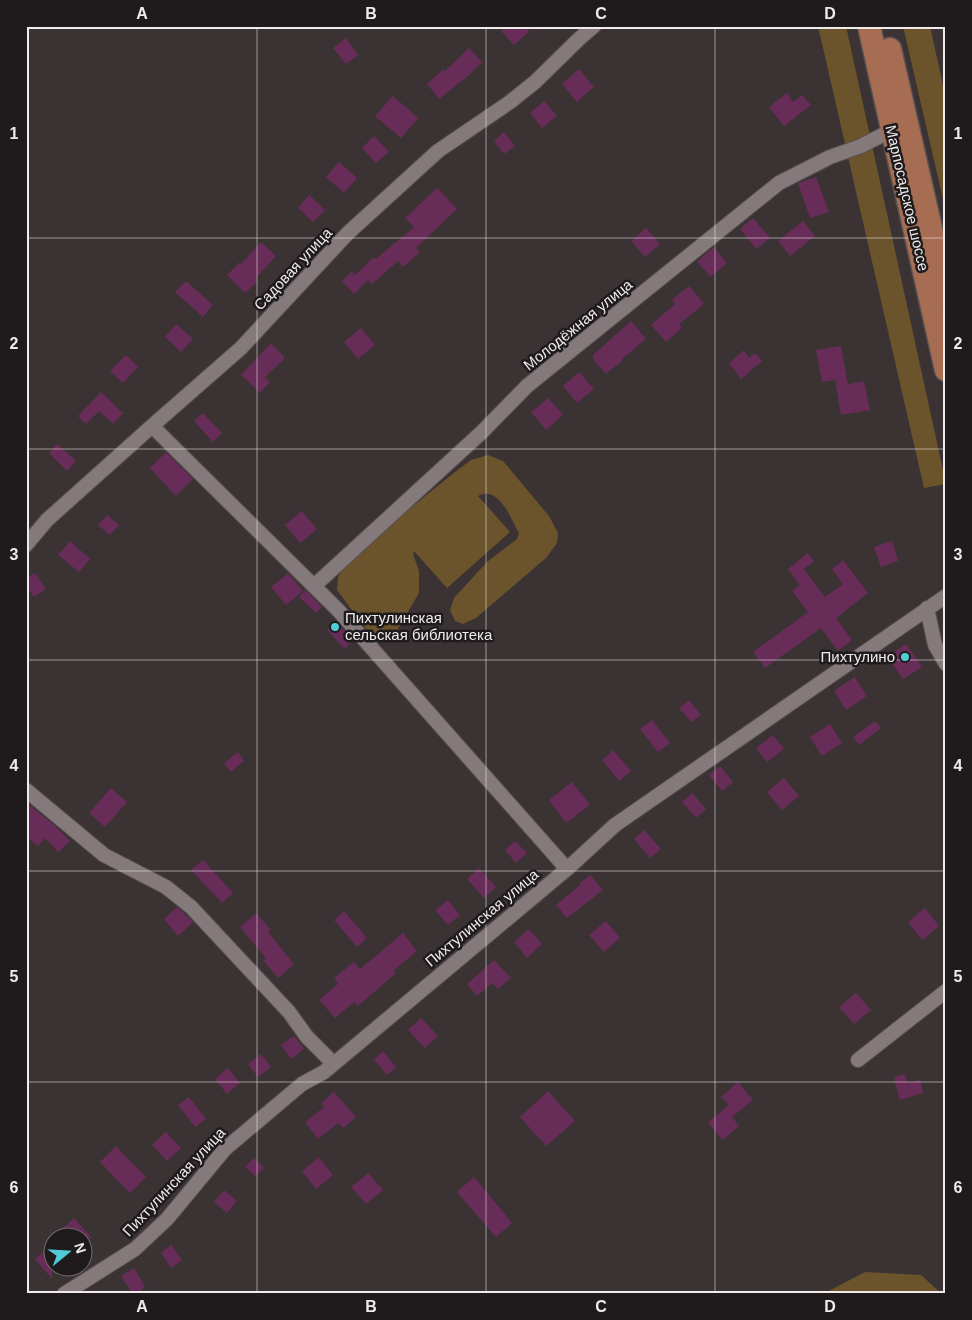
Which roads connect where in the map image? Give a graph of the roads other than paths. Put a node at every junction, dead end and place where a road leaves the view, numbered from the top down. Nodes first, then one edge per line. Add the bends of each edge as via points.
1 (594, 26) edge
2 (869, 26) edge
3 (885, 26) edge
4 (892, 130) junction
5 (946, 294) edge
6 (946, 370) edge
7 (152, 426) junction
8 (26, 545) edge
9 (314, 586) junction
10 (946, 596) edge
11 (927, 608) junction
12 (946, 664) edge
13 (26, 790) edge
14 (567, 869) junction
15 (946, 991) edge
16 (858, 1060) dead end
17 (333, 1063) junction
18 (64, 1294) edge

1 - 7 street, Садовая улица via 510,102 424,164 348,233 241,348
2 - 4 main road, Марпосадское шоссе
3 - 5 main road, Марпосадское шоссе
4 - 6 main road, Марпосадское шоссе
4 - 9 street, Молодёжная улица via 861,146 830,156 779,184 527,386 482,432
7 - 8 street, Садовая улица via 47,520
7 - 9 street
9 - 14 street
10 - 11 street, Пихтулинская улица
11 - 12 street via 935,645
11 - 14 street, Пихтулинская улица via 615,825
13 - 17 street via 104,855 166,887 192,907
14 - 17 street, Пихтулинская улица
15 - 16 street
17 - 18 street, Пихтулинская улица via 302,1084 226,1149 166,1219 135,1249

